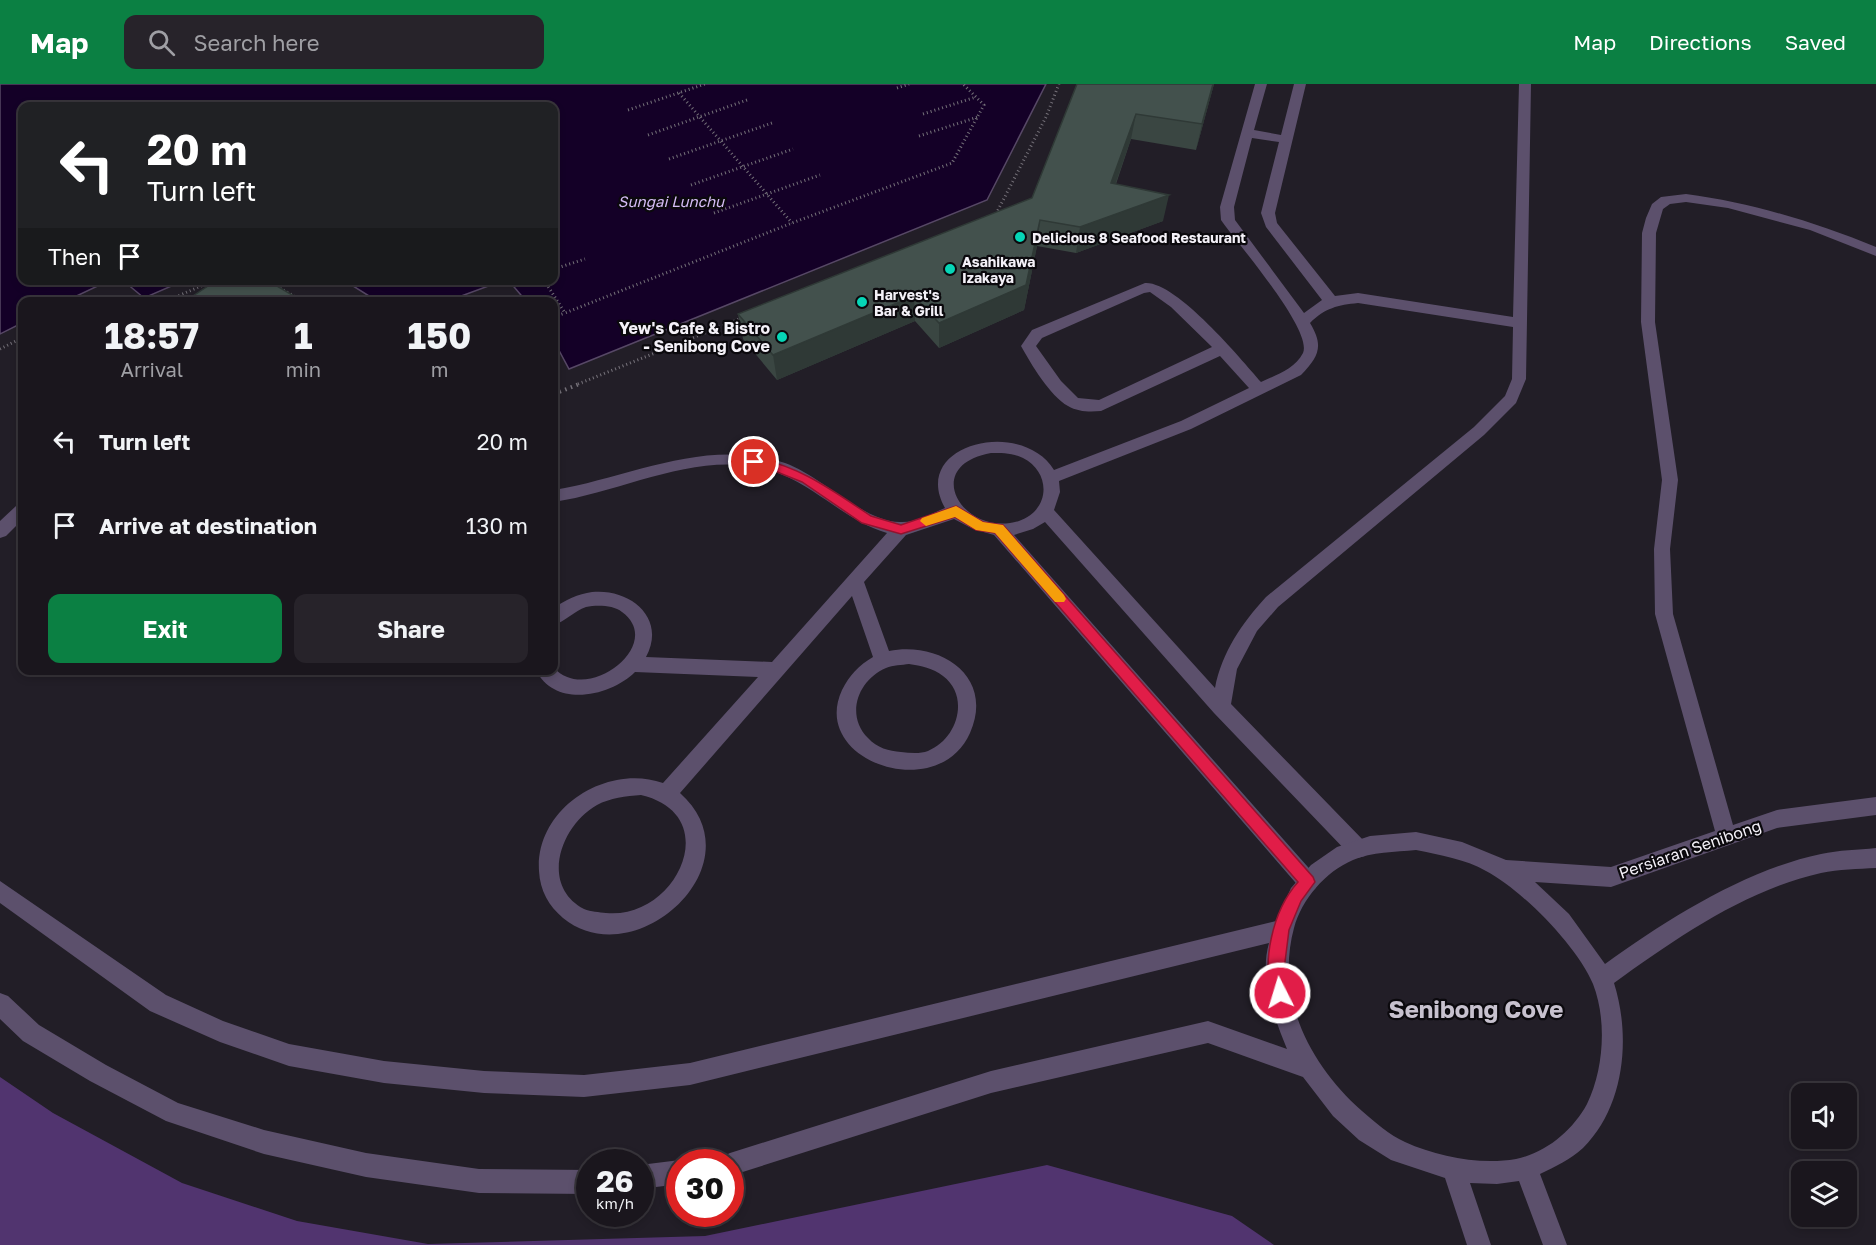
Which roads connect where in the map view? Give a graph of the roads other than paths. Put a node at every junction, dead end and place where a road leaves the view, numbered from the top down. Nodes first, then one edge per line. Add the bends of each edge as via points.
1 (1261, 84) edge
2 (1300, 84) edge
3 (1526, 84) edge
4 (1247, 133) junction
5 (1285, 139) junction
6 (1876, 252) edge
7 (1331, 301) junction
8 (1303, 322) junction
9 (1520, 323) junction
10 (1222, 350) junction
11 (1259, 389) junction
12 (1051, 478) junction
13 (558, 496) edge
14 (956, 511) junction
15 (1045, 511) junction
16 (18, 515) edge
17 (999, 529) junction
18 (901, 530) junction
19 (0, 531) edge
20 (855, 581) junction
21 (558, 615) edge
22 (883, 661) junction
23 (634, 664) junction
24 (777, 669) junction
25 (548, 675) edge
26 (1221, 707) junction
27 (667, 794) junction
28 (1876, 806) edge
29 (1726, 836) junction
30 (1358, 849) junction
31 (1876, 858) edge
32 (1503, 870) junction
33 (1308, 882) junction
34 (0, 891) edge
35 (1281, 930) junction
36 (1602, 979) junction
37 (0, 1004) edge
38 (1307, 1067) junction
39 (744, 1161) edge
40 (1526, 1168) junction
41 (1454, 1170) junction
42 (576, 1182) edge
43 (1479, 1245) edge
44 (1555, 1245) edge

1 - 4 street
2 - 5 street
3 - 9 street
4 - 5 street
4 - 8 street via 1227,207 1228,220
5 - 7 street via 1269,203 1271,224
6 - 29 street via 1815,227 1728,204 1686,198 1665,200 1657,207 1651,226 1648,322 1670,480 1662,549 1664,614
7 - 8 street
7 - 9 street via 1358,298
8 - 11 street via 1312,342 1308,358 1296,371
9 - 26 street via 1519,379 1511,399 1479,431 1272,602 1251,626 1228,668
10 - 10 street via 1101,405 1087,407 1072,401 1028,346 1038,334 1152,287 1167,294
10 - 11 street
11 - 12 street via 1186,425
12 - 14 street via 1038,460 1025,452 1008,447 974,450 950,469 945,482 946,495
12 - 15 street via 1052,498
13 - 18 street via 578,494 696,461 735,459 773,465 806,479 866,519
14 - 17 street via 980,526
14 - 18 street
15 - 17 street via 1033,521
15 - 26 street
16 - 19 street
17 - 33 street
18 - 20 street
20 - 22 street
20 - 24 street
21 - 23 street via 570,606 593,599 616,600 634,609 644,625 645,645
22 - 22 street via 862,674 848,695 846,719 857,741 878,757 905,763 933,758 955,742 967,720 967,697 956,675 934,661 909,656
23 - 24 street
23 - 25 street via 615,679 591,687 567,686
24 - 27 street
26 - 30 street
27 - 27 street via 641,786 614,789 587,800 565,820 551,846 548,874 557,898 576,916 603,925 634,922 662,908 684,886 695,860 697,832 686,810
28 - 29 street, Persiaran Senibong via 1777,819
29 - 32 street, Persiaran Senibong via 1611,877
30 - 32 street via 1416,841 1460,850
30 - 33 street via 1320,869
31 - 36 street via 1814,866 1765,883 1658,938
32 - 36 street via 1542,900 1575,937
33 - 35 street via 1296,896
34 - 35 street via 158,1003 220,1031 289,1055 406,1074 584,1086 690,1074
35 - 38 street via 1276,970 1283,1015
36 - 40 street via 1612,1028 1610,1074 1595,1115 1566,1148
37 - 42 street via 31,1033 174,1113 264,1142 366,1165 478,1180
38 - 39 street via 1208,1032 991,1083
38 - 41 street via 1346,1114 1396,1150
40 - 41 street via 1491,1174
40 - 44 street
41 - 43 street

